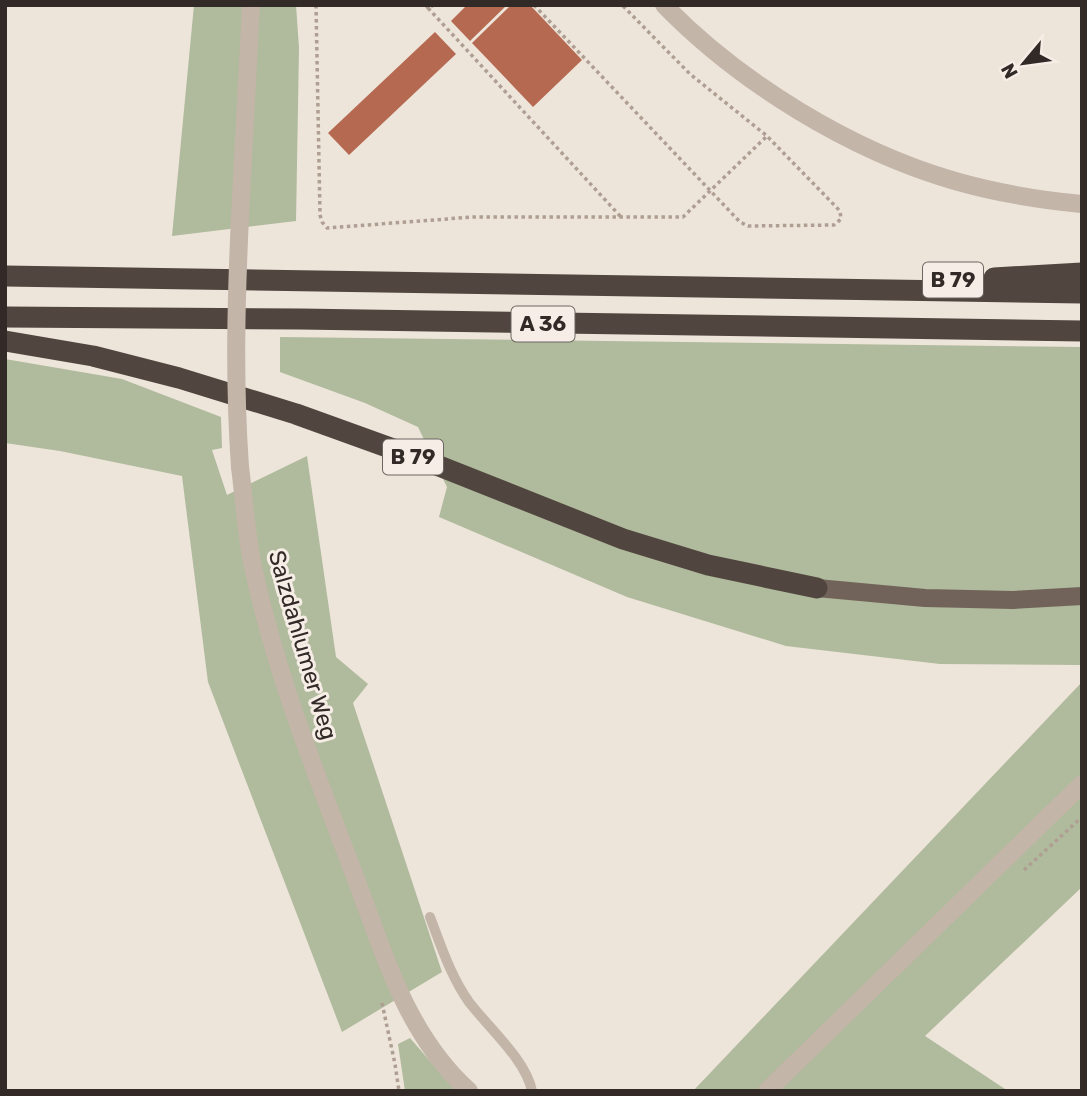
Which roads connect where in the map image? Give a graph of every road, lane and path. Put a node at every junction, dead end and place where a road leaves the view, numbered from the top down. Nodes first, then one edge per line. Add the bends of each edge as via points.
1 (251, 5) edge
2 (316, 5) edge
3 (434, 5) edge
4 (534, 5) edge
5 (622, 5) edge
6 (664, 5) edge
7 (427, 7) edge
8 (767, 136) junction
9 (710, 191) junction
10 (1082, 204) edge
11 (621, 217) junction
12 (1082, 273) edge
13 (5, 276) edge
14 (824, 288) junction
15 (1082, 293) edge
16 (5, 317) edge
17 (1082, 331) edge
18 (5, 341) edge
19 (817, 587) joint
20 (1082, 596) edge
21 (1082, 784) edge
22 (1082, 817) edge
23 (1023, 872) dead end
24 (429, 917) dead end
25 (469, 1091) edge
26 (532, 1091) edge
27 (766, 1091) edge

1 - 25 street, Salzdahlumer Weg, bridge via 234,338 240,467 252,560 299,729 387,966 423,1038
2 - 11 path via 320,215 327,228 473,217
3 - 7 path
4 - 9 path
5 - 8 path via 690,74
6 - 10 street via 743,72 855,141 954,181 1028,198
7 - 11 path
8 - 9 path
8 - 9 path via 840,211 841,219 834,225 748,226
9 - 11 path via 683,217
12 - 14 highway, B 79
13 - 14 highway, A 36
14 - 15 highway, A 36
16 - 17 highway, A 36
18 - 19 highway, B 79 via 93,356 179,378 429,462 623,539 708,565
19 - 20 main road, B 79 via 925,598
21 - 27 street
22 - 23 path
24 - 26 lane via 467,1000 525,1072

